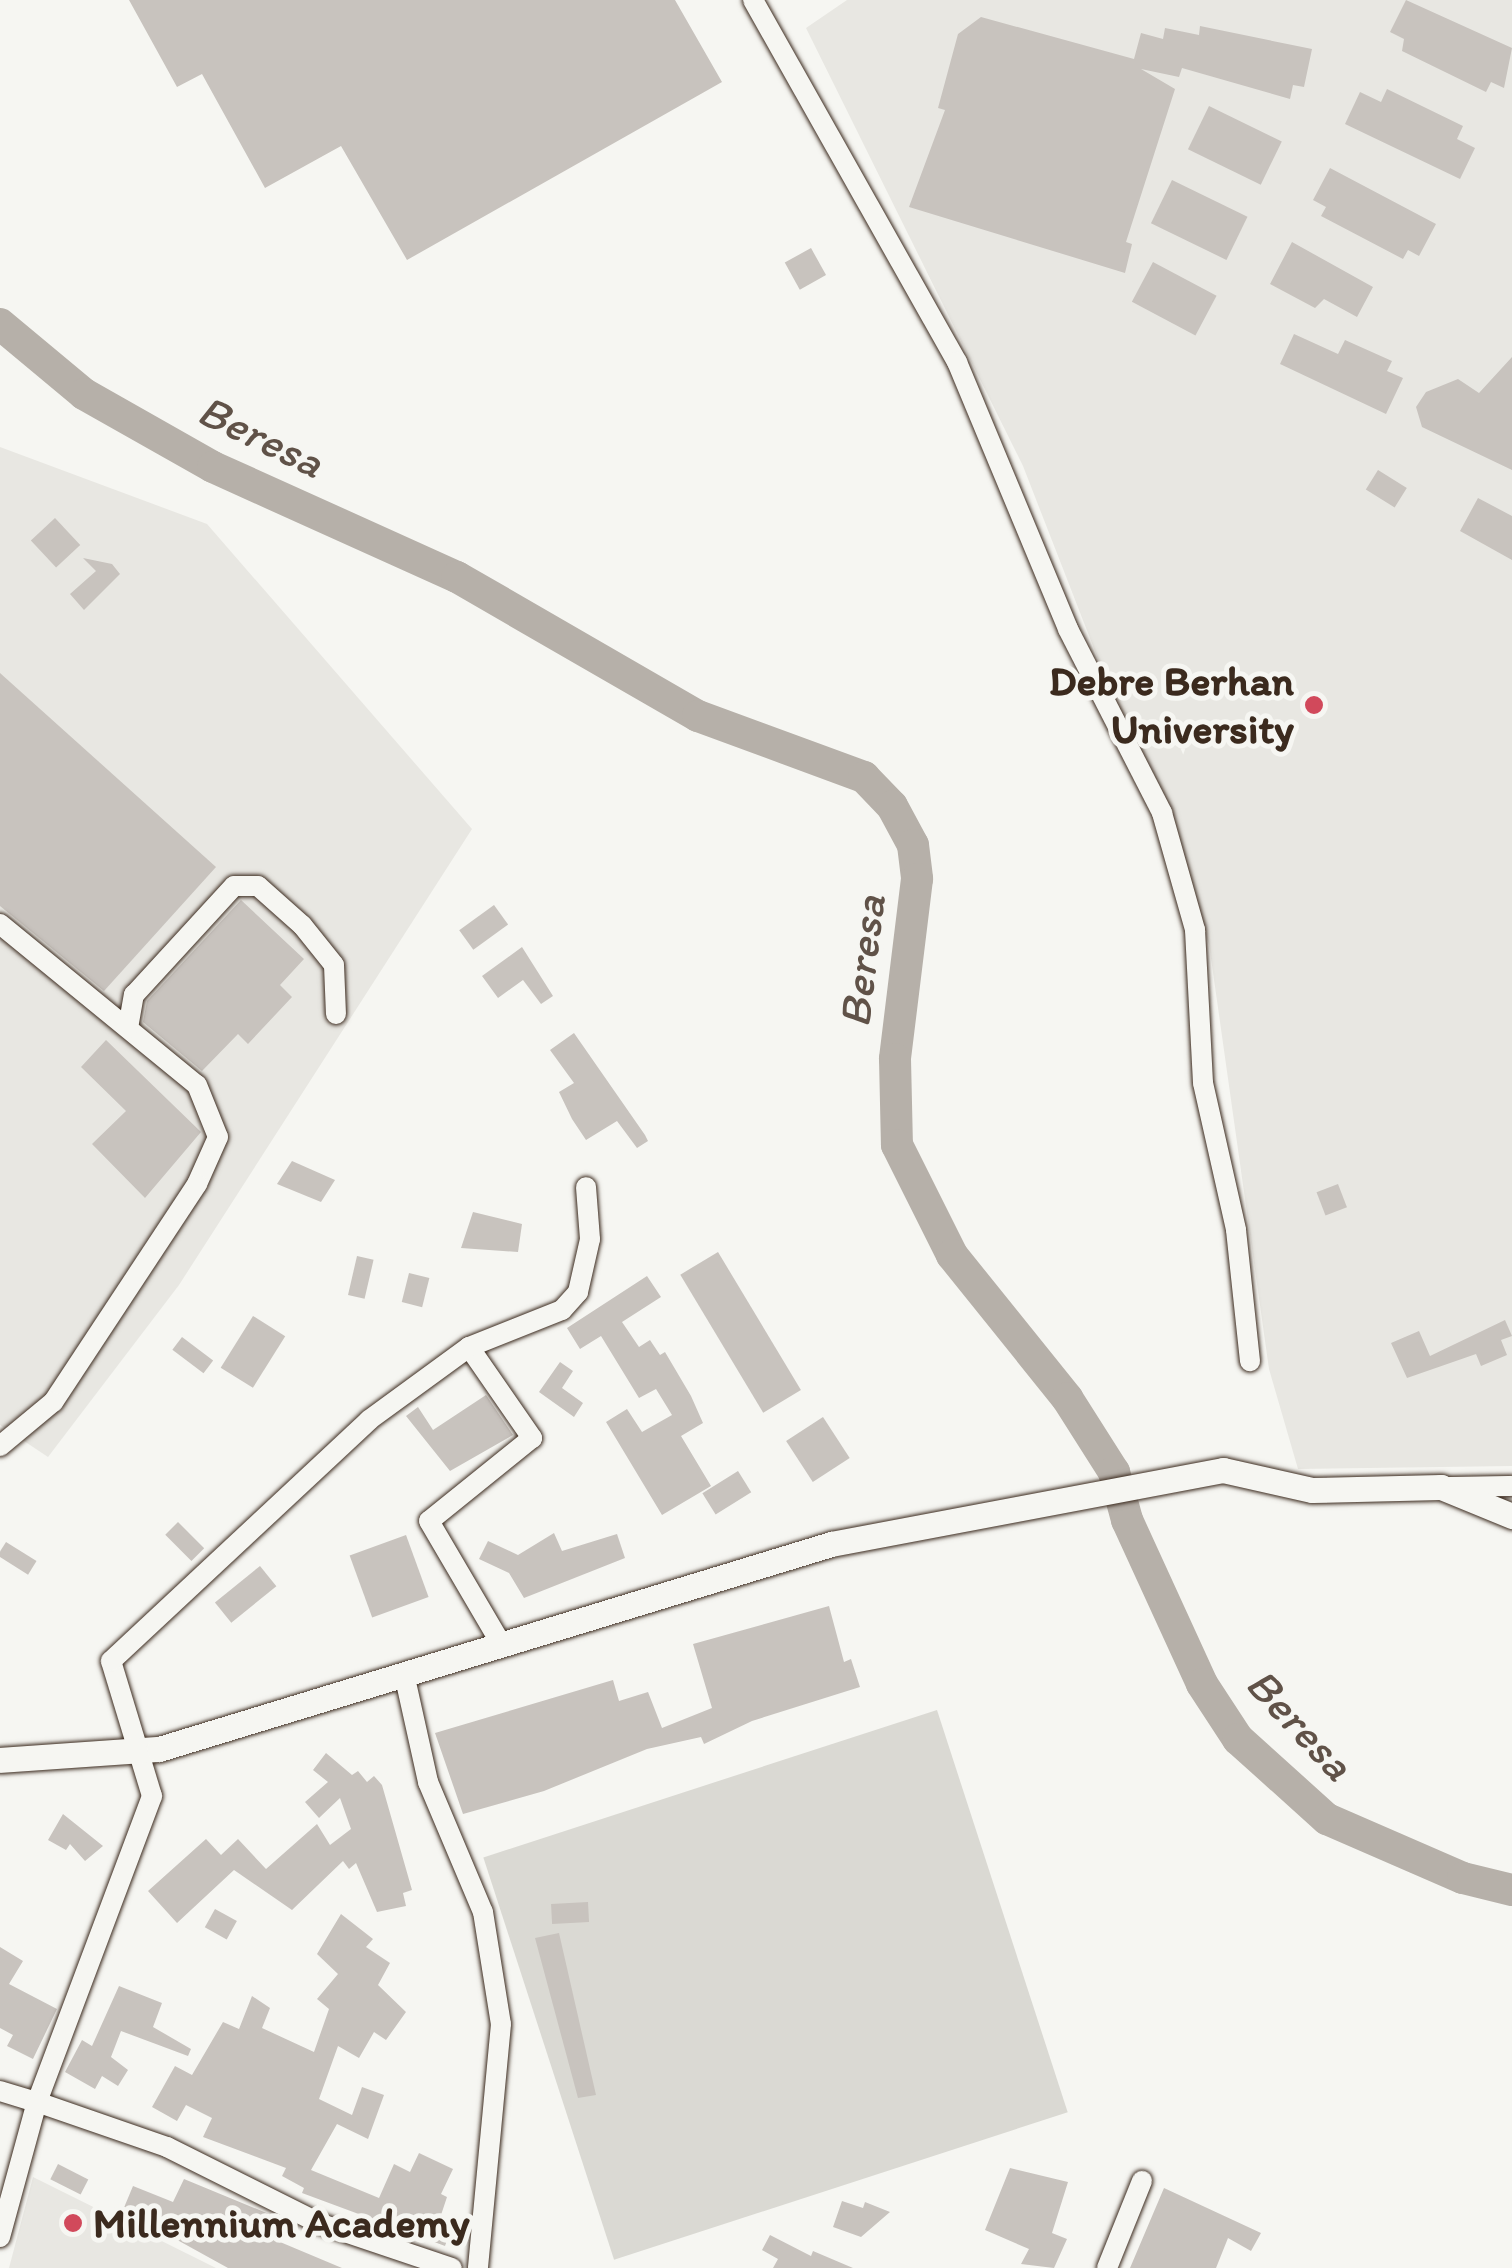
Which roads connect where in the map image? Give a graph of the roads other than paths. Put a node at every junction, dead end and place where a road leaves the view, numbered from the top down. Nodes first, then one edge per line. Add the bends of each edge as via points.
1 (753, 0) edge
2 (0, 924) edge
3 (336, 1014) dead end
4 (128, 1028) junction
5 (586, 1188) dead end
6 (470, 1347) junction
7 (1250, 1360) dead end
8 (0, 1446) edge
9 (1512, 1486) edge
10 (1442, 1487) junction
11 (1512, 1516) edge
12 (503, 1647) junction
13 (405, 1678) junction
14 (143, 1750) junction
15 (0, 1760) edge
16 (0, 2092) edge
17 (36, 2102) junction
18 (1142, 2181) dead end
19 (0, 2237) edge
20 (452, 2268) edge
21 (478, 2268) edge
22 (1107, 2268) edge

1 - 7 street via 957,362 1060,611 1162,813 1195,930 1203,1083 1236,1230
2 - 4 street
3 - 4 street via 334,965 258,886 234,886 134,995
4 - 8 street via 197,1085 218,1138 197,1184 53,1402
5 - 6 street via 590,1239 578,1292 562,1310
6 - 12 street via 532,1438 429,1521
6 - 14 street via 369,1420 110,1661
9 - 10 street
10 - 11 main road
10 - 12 main road via 1312,1490 1223,1470 831,1544
12 - 13 main road
13 - 14 main road via 238,1730
13 - 21 street via 428,1782 483,1912 501,2024
14 - 15 main road
14 - 17 street via 152,1796
16 - 17 street
17 - 19 street
17 - 20 street via 167,2147 321,2224
18 - 22 street

